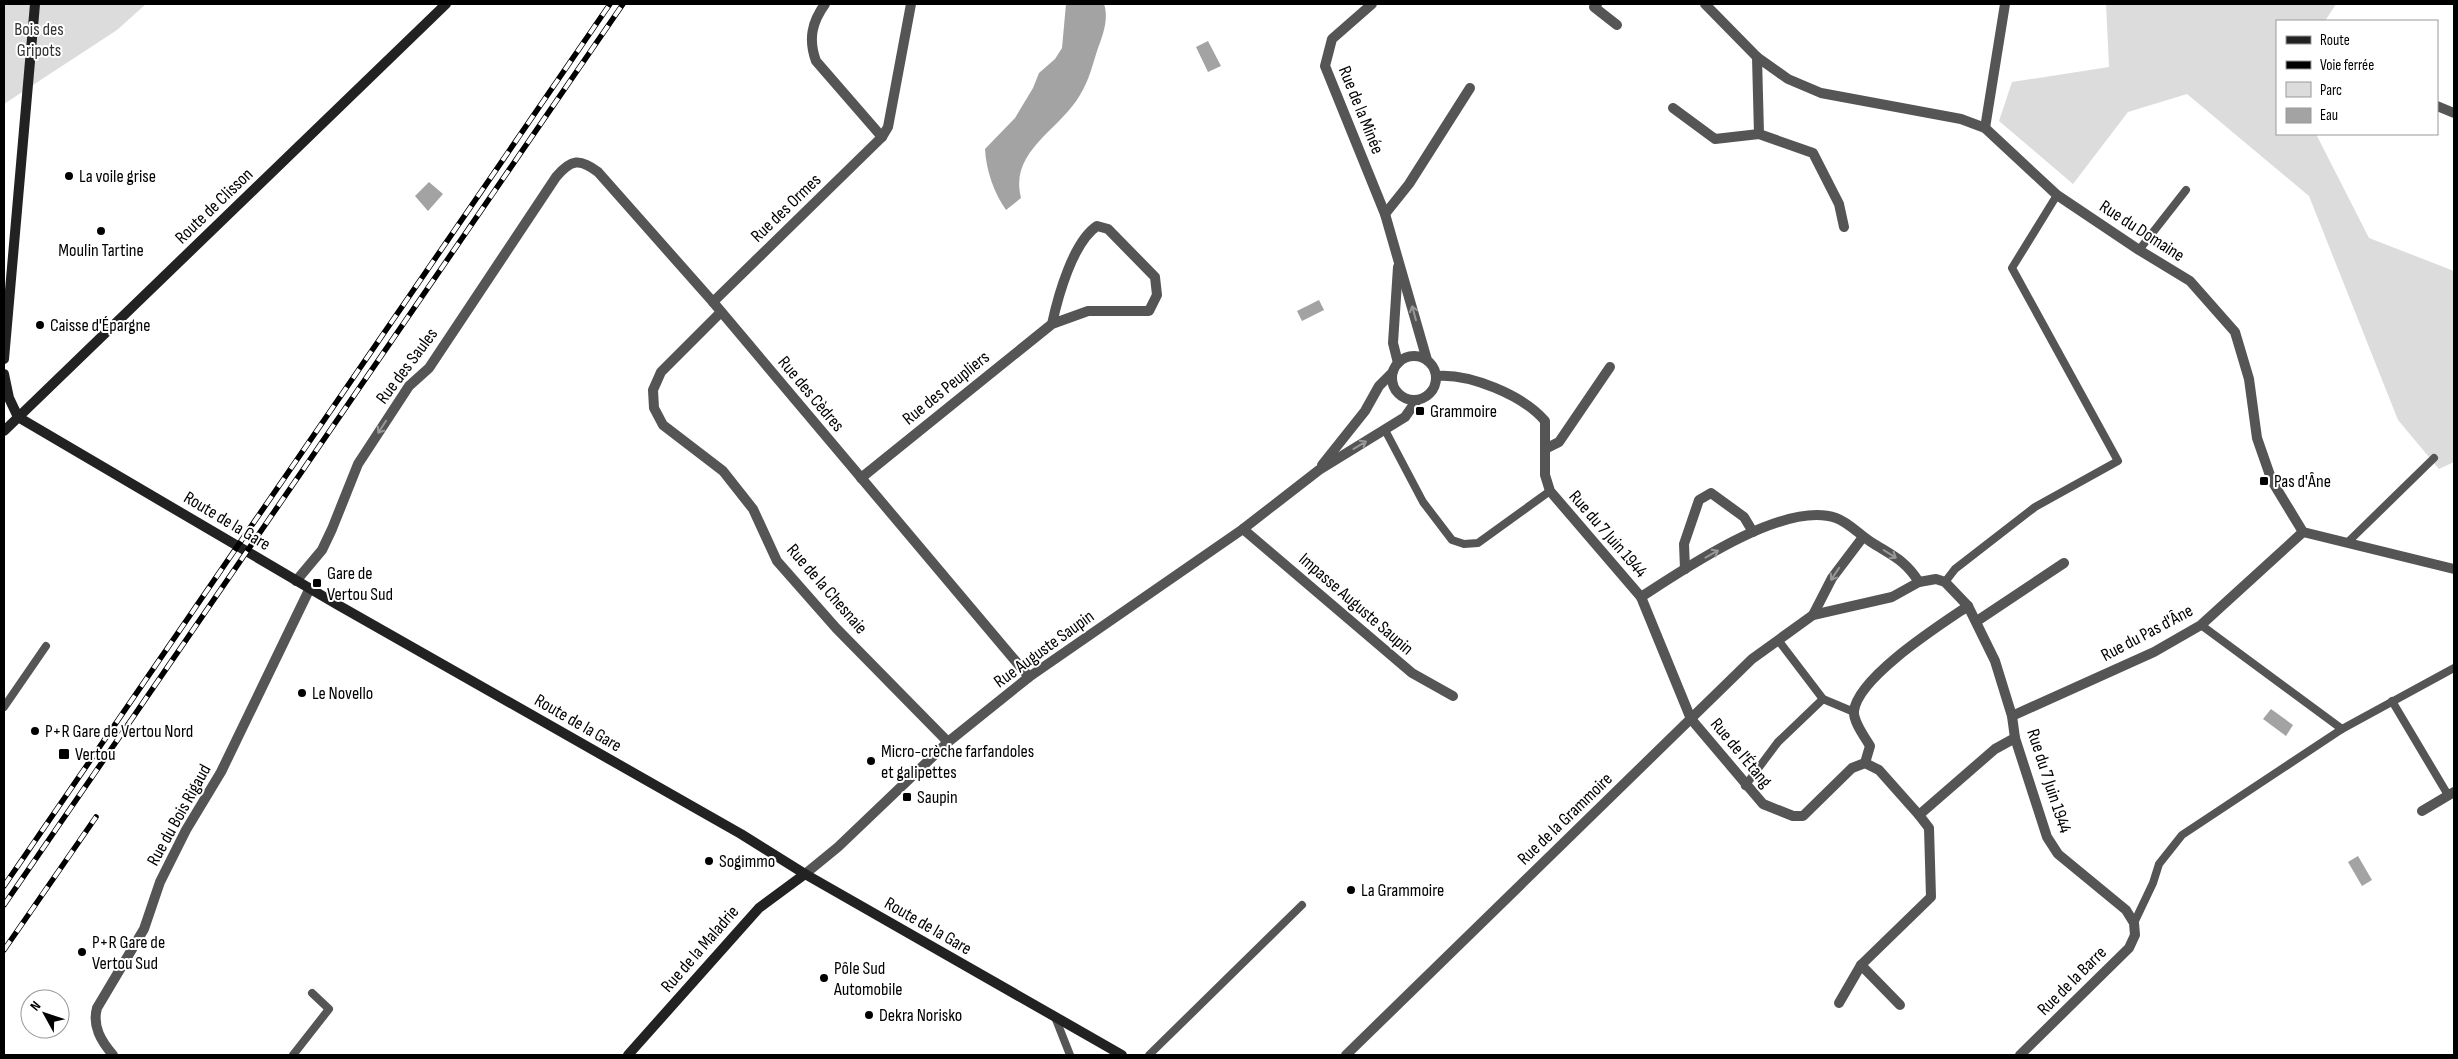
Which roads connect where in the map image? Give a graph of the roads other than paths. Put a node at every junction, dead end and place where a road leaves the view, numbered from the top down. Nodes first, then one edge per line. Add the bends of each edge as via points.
1 (35, 4) edge
2 (446, 4) edge
3 (825, 4) edge
4 (911, 4) edge
5 (1372, 4) edge
6 (1597, 4) edge
7 (1705, 4) edge
8 (2005, 4) edge
9 (1617, 25) dead end
10 (1756, 57) junction
11 (1470, 88) dead end
12 (2438, 106) edge
13 (1674, 108) dead end
14 (2454, 112) edge
15 (1986, 128) junction
16 (1759, 134) junction
17 (882, 137) junction
18 (556, 177) joint
19 (2186, 190) dead end
20 (2057, 195) junction
21 (1385, 214) junction
22 (1844, 227) dead end
23 (2139, 250) junction
24 (1399, 258) junction
25 (713, 302) junction
26 (721, 312) junction
27 (1052, 324) junction
28 (4, 359) edge
29 (1427, 360) junction
30 (1398, 363) junction
31 (1610, 367) dead end
32 (1392, 373) junction
33 (4, 374) edge
34 (1436, 376) junction
35 (1416, 400) junction
36 (18, 417) junction
37 (1385, 430) junction
38 (4, 432) edge
39 (1545, 449) junction
40 (2434, 458) dead end
41 (1319, 470) junction
42 (861, 478) junction
43 (1550, 491) junction
44 (1243, 529) junction
45 (1753, 532) junction
46 (2303, 532) junction
47 (1863, 537) junction
48 (2348, 542) junction
49 (2064, 563) dead end
50 (1685, 569) junction
51 (2454, 569) edge
52 (296, 581) junction
53 (1919, 582) junction
54 (1946, 582) junction
55 (310, 588) junction
56 (1641, 597) junction
57 (1968, 606) junction
58 (1813, 615) junction
59 (1977, 621) junction
60 (2201, 625) junction
61 (1778, 640) junction
62 (46, 646) dead end
63 (2454, 668) edge
64 (1029, 677) junction
65 (1452, 696) dead end
66 (1823, 699) junction
67 (2392, 701) junction
68 (4, 707) edge
69 (1854, 712) junction
70 (2012, 716) junction
71 (1691, 719) junction
72 (2342, 729) junction
73 (2015, 738) junction
74 (948, 742) junction
75 (1865, 762) junction
76 (1745, 786) junction
77 (2451, 793) edge
78 (2422, 811) dead end
79 (1919, 815) junction
80 (805, 874) junction
81 (1302, 904) dead end
82 (2134, 923) junction
83 (1861, 965) junction
84 (312, 993) dead end
85 (1839, 1003) dead end
86 (1900, 1005) dead end
87 (1055, 1017) junction
88 (1118, 1054) edge
89 (113, 1055) edge
90 (293, 1055) edge
91 (628, 1055) edge
92 (1070, 1055) edge
93 (1150, 1055) edge
94 (1346, 1055) edge
95 (2020, 1055) edge

1 - 28 main road
2 - 36 main road, Route de Clisson
3 - 17 street via 811,35 816,60
4 - 17 street, Rue des Ormes via 888,128
5 - 21 street, Rue de la Minée via 1332,39 1325,66
6 - 9 street via 1594,7
7 - 10 street, Rue du Domaine
8 - 15 street
10 - 15 street, Rue du Domaine via 1788,79 1822,93 1961,118
10 - 16 street
11 - 21 street via 1409,184
12 - 14 street
13 - 16 street via 1715,139
15 - 20 street, Rue du Domaine
16 - 22 street via 1813,153 1839,204
17 - 25 street, Rue des Ormes
18 - 25 street, Rue des Cèdres via 573,162 588,165
18 -> 52 street, Rue des Saules via 429,368 409,386 358,464 322,550
19 - 23 lane
20 - 23 street, Rue du Domaine
20 - 54 lane via 2012,268 2118,461 2035,507 1956,569
21 - 24 street, Rue de la Minée
23 - 46 street, Rue du Domaine via 2190,281 2235,332 2249,379 2257,438 2272,482
29 -> 24 street, Rue de la Minée
24 - 30 street, Rue de la Minée via 1394,343
25 - 26 street, Rue des Cèdres
26 - 42 street, Rue des Cèdres
26 - 74 street, Rue de la Chesnaie via 661,372 653,390 658,416 663,425 723,471 753,509 777,561 836,628
27 - 27 street, Rue des Peupliers via 1088,311 1149,311 1157,295 1155,277 1108,229 1097,226 1087,233 1058,292
27 - 42 street, Rue des Peupliers
29 - 30 street via 1415,356
29 - 34 street
30 - 32 street
31 - 39 street via 1559,442
32 - 35 street via 1398,393
32 - 41 street, Rue Auguste Saupin via 1379,386 1365,412
33 - 36 main road via 9,398
34 - 35 street via 1433,389
34 - 39 street, Rue du 7 Juin 1944 via 1450,375 1472,380 1535,410 1545,421
35 - 37 street, Rue Auguste Saupin via 1405,417
36 - 38 main road, Route de Clisson
36 - 52 main road, Route de la Gare
41 -> 37 street, Rue Auguste Saupin
37 - 43 lane, Rue du 7 Juin 1944 via 1423,502 1452,540 1464,544 1478,543
39 - 43 street, Rue du 7 Juin 1944 via 1545,475
40 - 48 lane
41 - 44 street, Rue Auguste Saupin
42 - 64 street, Rue des Cèdres
43 - 56 street, Rue du 7 Juin 1944
44 - 64 street, Rue Auguste Saupin
44 - 65 street, Impasse Auguste Saupin via 1412,673
45 - 47 street, Rue du 7 Juin 1944 via 1814,514 1838,518
50 -> 45 street, Rue du 7 Juin 1944
45 - 50 street via 1744,517 1711,494 1699,500 1684,544
46 - 48 street
46 - 60 street, Rue du Pas d'Âne
47 -> 53 street, Rue du 7 Juin 1944 via 1908,565
47 -> 58 street, Rue de la Grammoire via 1832,578
48 - 51 street
49 - 59 street
50 - 56 street, Rue du 7 Juin 1944
52 - 55 main road, Route de la Gare
53 - 54 street via 1936,579
53 - 58 street, Rue de la Grammoire via 1892,597
54 - 57 street, Rue du 7 Juin 1944
55 - 80 main road, Route de la Gare via 741,834
55 - 89 street, Rue du Bois Rigaud via 221,772 160,882 144,929 97,1008 95,1023
56 - 71 street, Rue du 7 Juin 1944
57 - 59 street, Rue du 7 Juin 1944
57 - 69 street via 1895,658 1862,694
58 - 61 street, Rue de la Grammoire
59 - 70 street, Rue du 7 Juin 1944 via 1995,661
60 - 70 street, Rue du Pas d'Âne via 2154,652
60 - 72 lane
61 - 66 lane
61 - 71 street, Rue de la Grammoire via 1752,659
62 - 68 lane
63 - 67 lane
64 - 74 street, Rue Auguste Saupin
66 - 69 lane
66 - 76 lane via 1778,742
67 - 72 lane
67 - 77 lane
69 - 75 street via 1870,746
70 - 73 street, Rue du 7 Juin 1944
71 - 76 street, Rue de l'Étang
71 - 94 street, Rue de la Grammoire
72 - 82 lane via 2182,835 2159,864 2154,883
73 - 79 street via 1995,749
73 - 82 street, Rue du 7 Juin 1944 via 2048,837 2058,854 2126,910
74 - 80 street, Rue Auguste Saupin via 838,847
75 - 76 street, Rue de l'Étang via 1852,768 1803,816 1793,816 1763,804
75 - 79 street via 1879,770
77 - 78 street
79 - 83 street via 1929,828 1931,897
80 - 87 main road, Route de la Gare
80 - 91 main road, Rue de la Maladrie via 759,908
81 - 93 lane
82 - 95 street, Rue de la Barre via 2135,935 2129,948
83 - 85 street
83 - 86 street
84 - 90 lane via 330,1009
87 - 88 main road, Route de la Gare
87 - 92 lane

